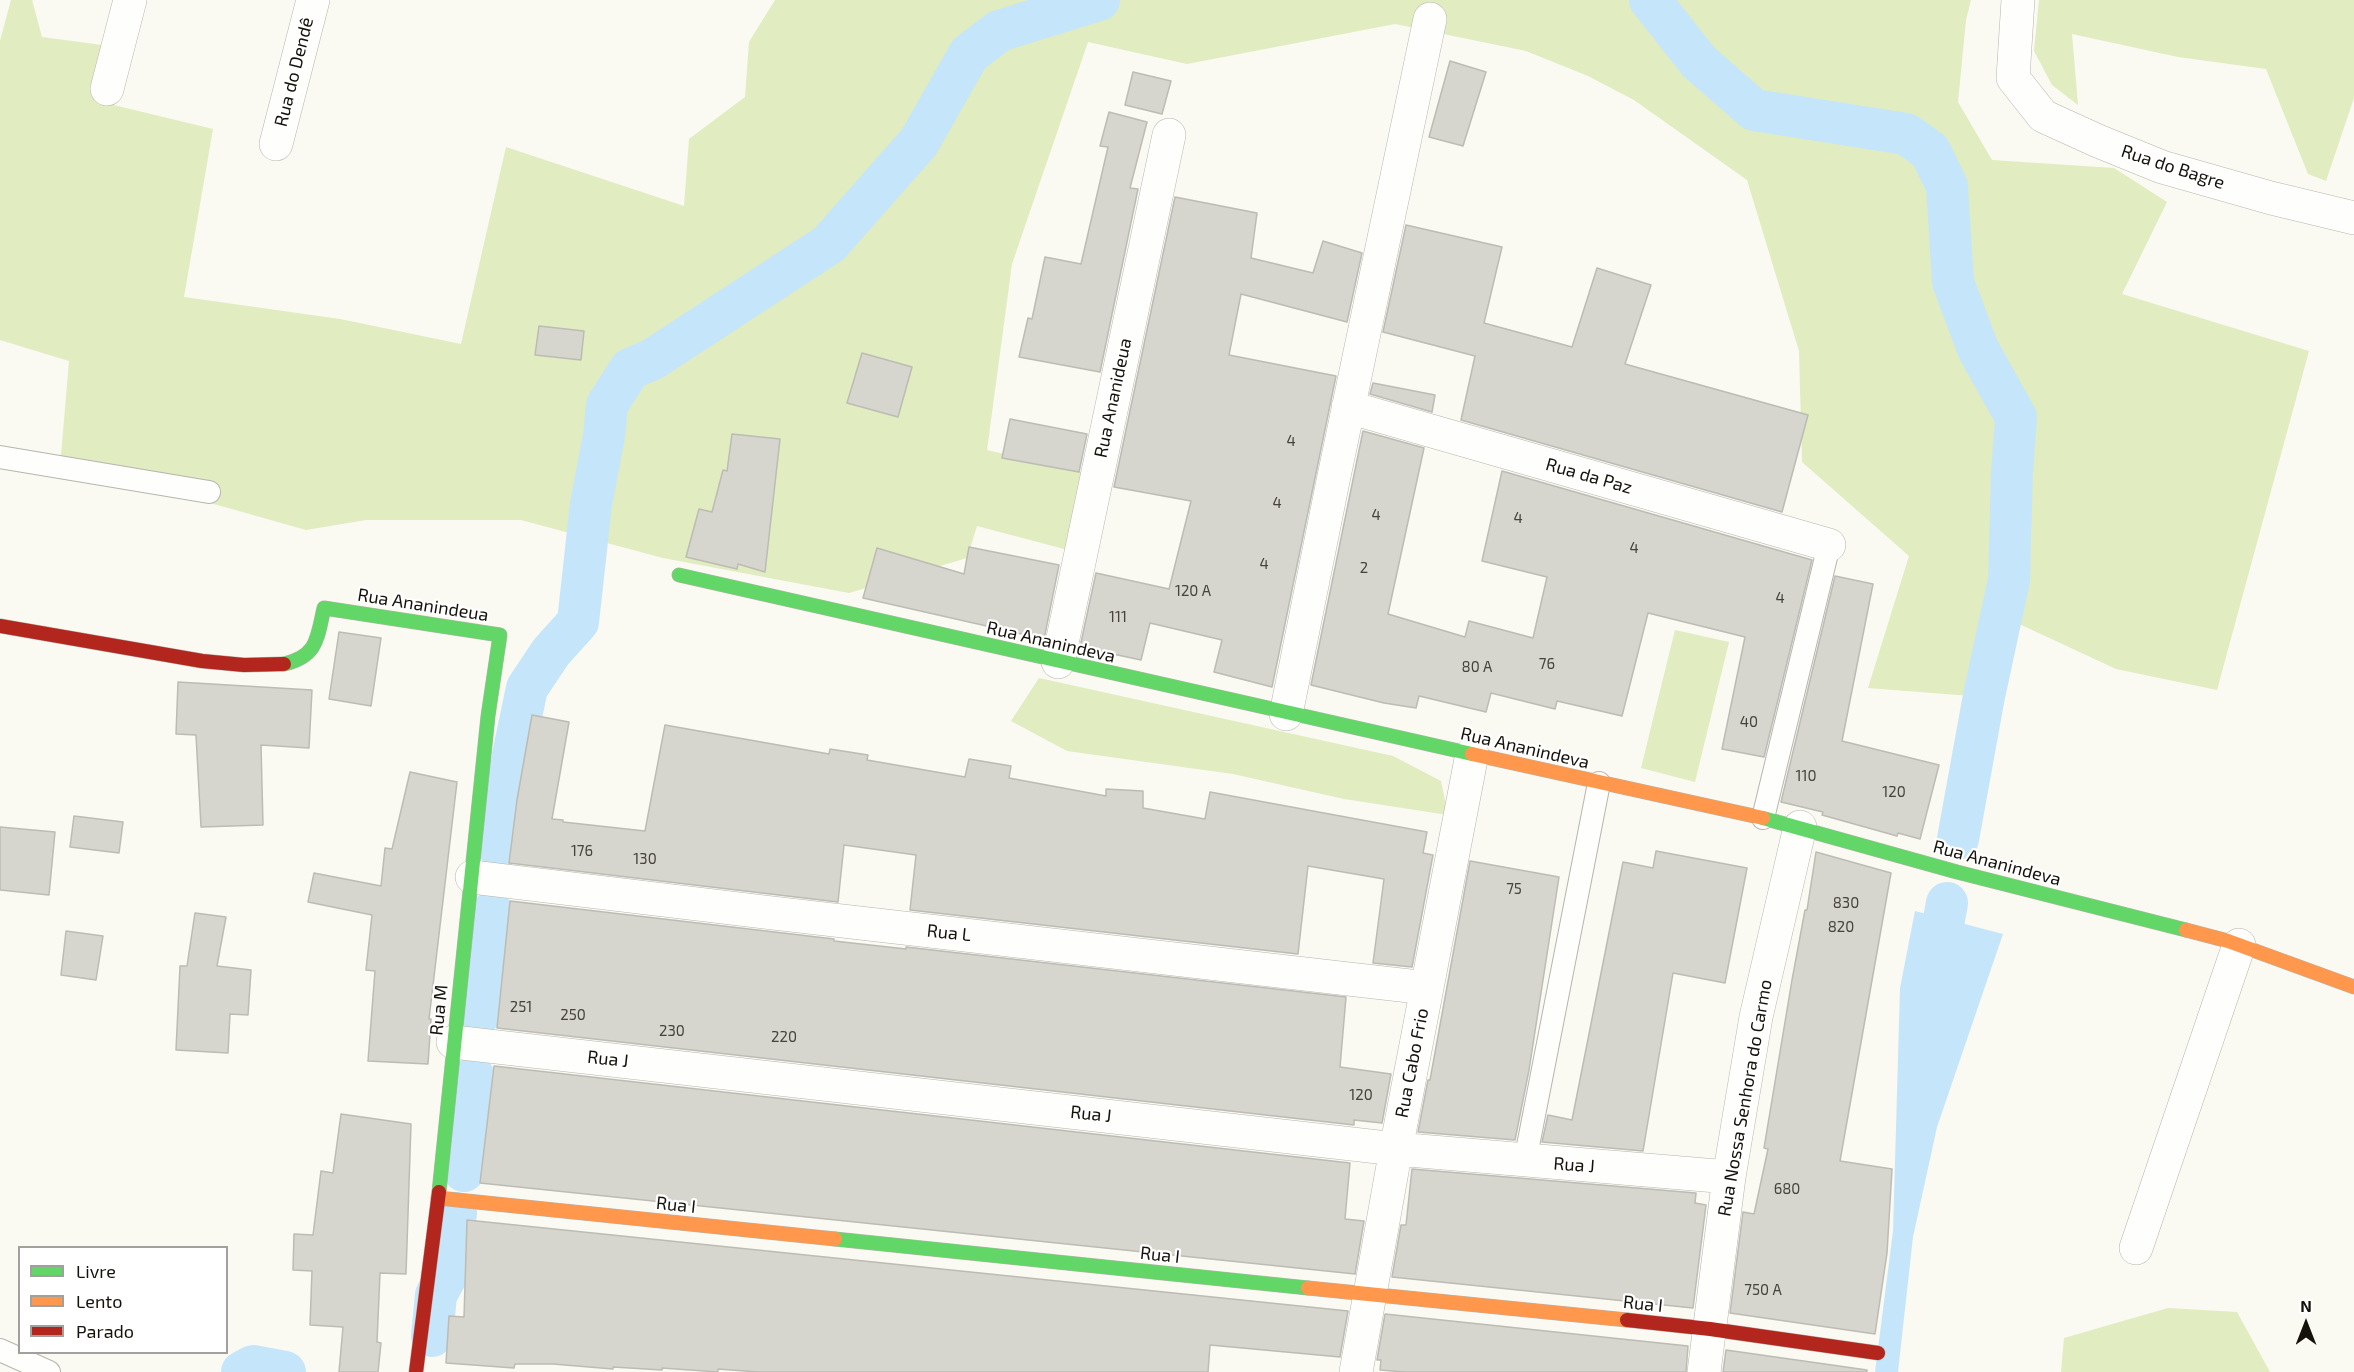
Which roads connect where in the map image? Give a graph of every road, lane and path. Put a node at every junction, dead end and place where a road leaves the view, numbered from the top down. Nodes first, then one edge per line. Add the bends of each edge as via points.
1 (129, 0) edge
2 (313, 0) edge
3 (2018, 0) edge
4 (1430, 19) dead end
5 (107, 89) dead end
6 (1169, 135) dead end
7 (276, 144) dead end
8 (2354, 218) edge
9 (1348, 407) junction
10 (0, 457) edge
11 (209, 492) dead end
12 (1829, 544) joint
13 (679, 575) dead end
14 (0, 626) edge
15 (496, 652) joint
16 (1058, 662) junction
17 (1286, 714) junction
18 (1472, 754) junction
19 (1599, 783) junction
20 (1763, 818) junction
21 (1800, 827) junction
22 (472, 877) junction
23 (2238, 945) junction
24 (2354, 987) edge
25 (1427, 988) junction
26 (453, 1042) junction
27 (1396, 1149) junction
28 (1525, 1161) junction
29 (1729, 1177) junction
30 (438, 1198) junction
31 (2136, 1248) dead end
32 (1370, 1295) junction
33 (1710, 1329) junction
34 (0, 1350) edge
35 (1878, 1353) dead end
36 (50, 1372) edge
37 (416, 1372) edge
38 (1356, 1372) edge
39 (1704, 1372) edge

1 - 5 street
2 - 7 street, Rua do Dendê
3 - 8 street, Rua do Bagre via 2013,78 2043,116 2162,167
4 - 9 street
6 - 16 street, Rua Ananideua
9 - 12 street, Rua da Paz
9 - 17 street
10 - 11 lane
12 - 20 lane
13 - 16 street, Rua Ananindeva
14 - 15 street, Rua Ananindeua via 159,656 268,667 298,661 314,648 324,608 500,635
15 - 22 street, Rua M
16 - 17 street, Rua Ananindeva
17 - 18 street, Rua Ananindeva
18 - 19 street, Rua Ananindeva
18 - 25 street, Rua Cabo Frio
19 - 20 street, Rua Ananindeva
19 - 28 lane
20 - 21 street, Rua Ananindeva
21 - 23 street, Rua Ananindeva
21 - 29 street, Rua Nossa Senhora do Carmo via 1756,1017
22 - 25 street, Rua L
22 - 26 street, Rua M
23 - 24 street, Rua Ananindeva
23 - 31 street
25 - 27 street, Rua Cabo Frio
26 - 27 street, Rua J
26 - 30 street, Rua M
27 - 28 street, Rua J
27 - 32 street, Rua Cabo Frio
28 - 29 street, Rua J
29 - 33 street, Rua Nossa Senhora do Carmo
30 - 32 street, Rua I
30 - 37 street, Rua M
32 - 33 street, Rua I
32 - 38 street, Rua Cabo Frio
33 - 35 street, Rua I
33 - 39 street, Rua Nossa Senhora do Carmo
34 - 36 lane

